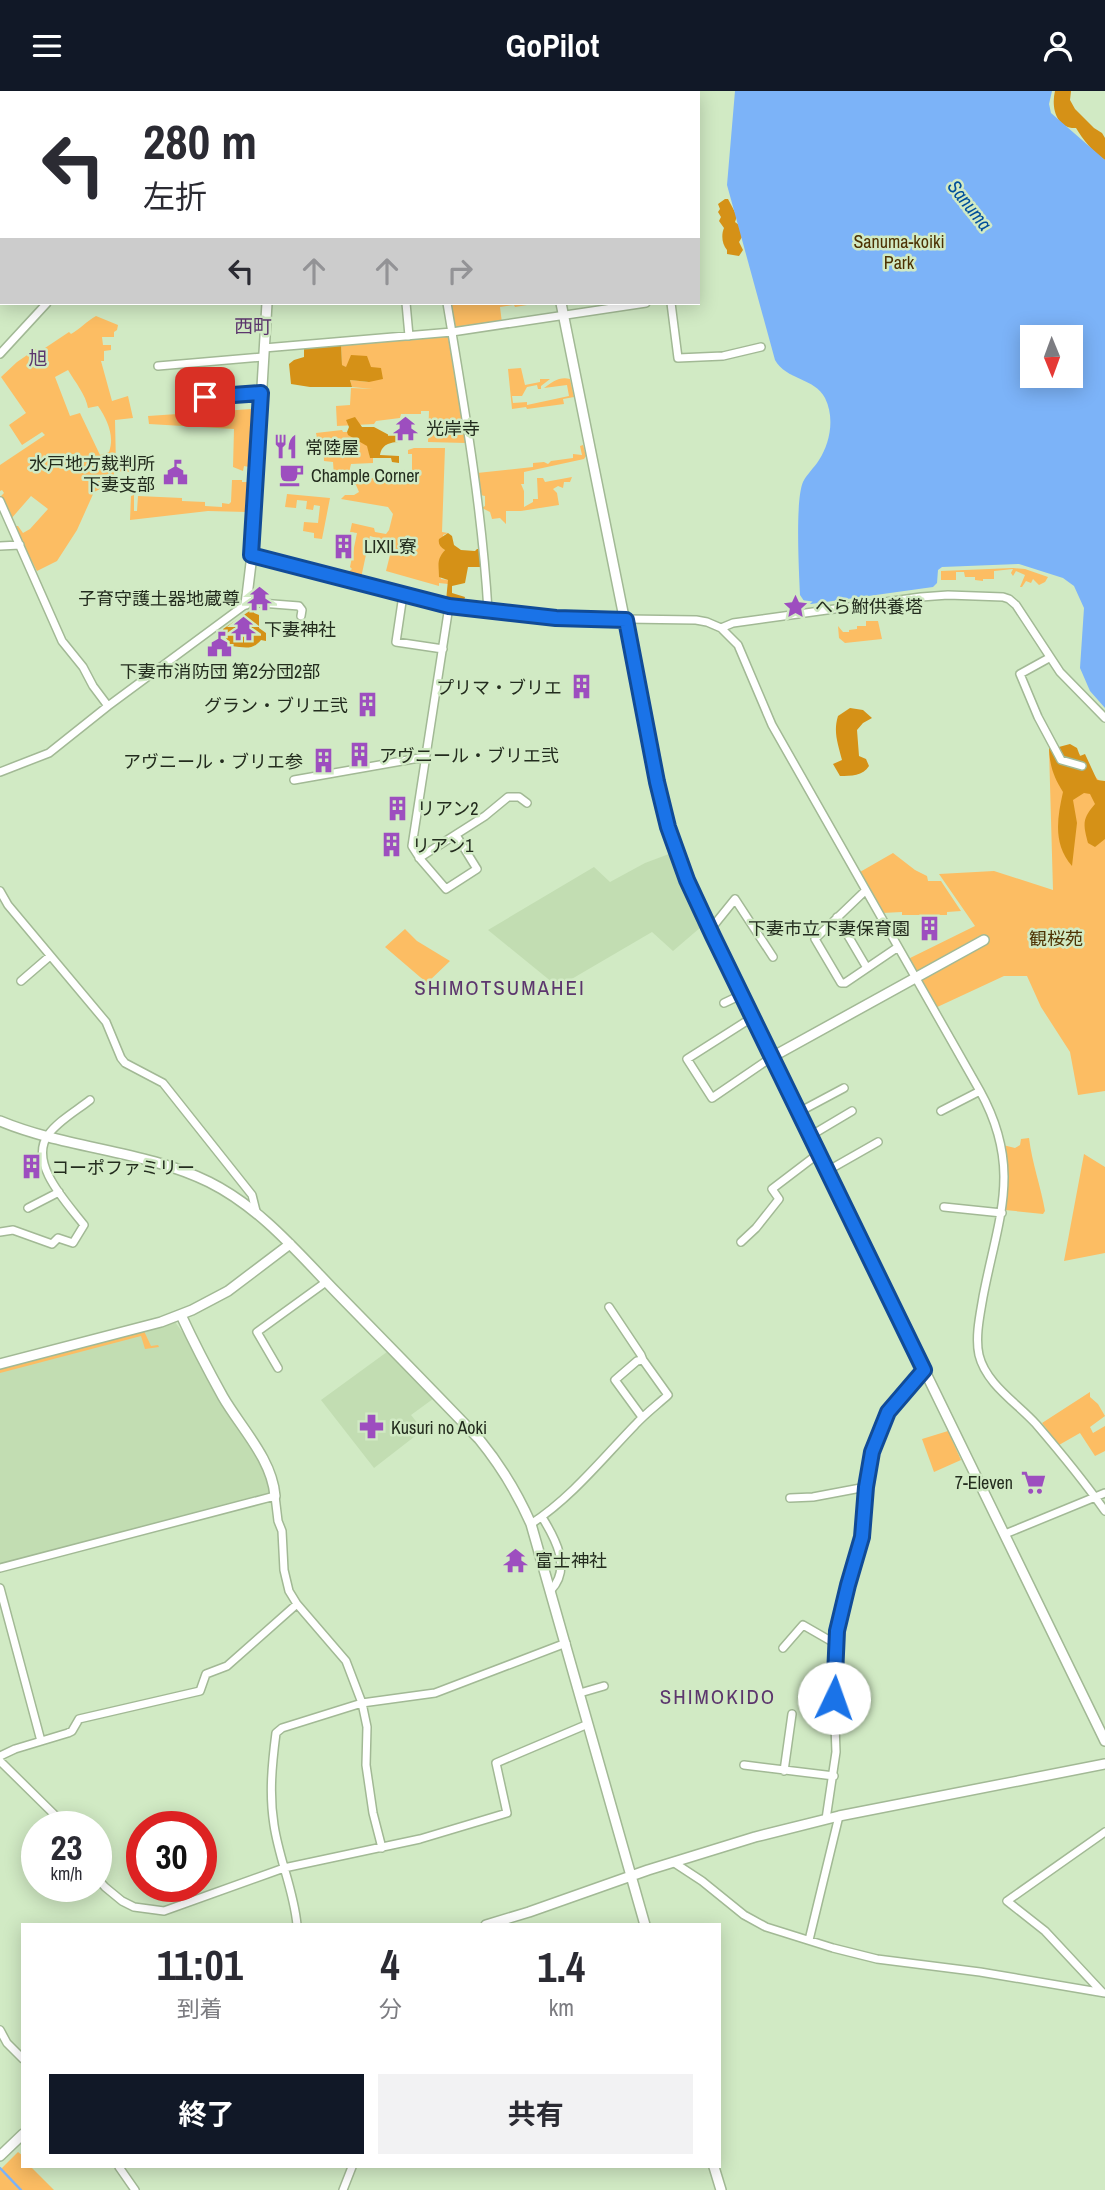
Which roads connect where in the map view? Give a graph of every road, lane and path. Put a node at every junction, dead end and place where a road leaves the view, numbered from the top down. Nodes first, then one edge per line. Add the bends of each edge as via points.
1 (45, 305) edge
2 (267, 305) edge
3 (406, 305) edge
4 (447, 305) edge
5 (561, 305) edge
6 (632, 305) edge
7 (671, 305) edge
8 (563, 315) junction
9 (452, 333) junction
10 (409, 336) junction
11 (761, 347) dead end
12 (264, 353) junction
13 (0, 354) edge
14 (158, 366) dead end
15 (261, 393) junction
16 (180, 399) dead end
17 (0, 501) edge
18 (20, 545) junction
19 (1, 549) edge
20 (251, 555) junction
21 (404, 595) junction
22 (247, 603) junction
23 (449, 606) junction
24 (488, 611) junction
25 (301, 616) dead end
26 (626, 620) junction
27 (721, 628) junction
28 (443, 649) junction
29 (1049, 658) junction
30 (108, 706) junction
31 (1105, 718) edge
32 (425, 757) junction
33 (1082, 766) dead end
34 (0, 772) edge
35 (294, 780) dead end
36 (527, 803) dead end
37 (456, 835) junction
38 (419, 858) junction
39 (0, 891) edge
40 (866, 891) junction
41 (837, 918) junction
42 (710, 930) junction
43 (984, 940) dead end
44 (898, 947) junction
45 (50, 956) junction
46 (773, 957) dead end
47 (866, 968) junction
48 (915, 977) junction
49 (21, 981) dead end
50 (741, 995) junction
51 (724, 1003) dead end
52 (753, 1017) junction
53 (772, 1057) junction
54 (844, 1088) dead end
55 (980, 1091) junction
56 (90, 1100) dead end
57 (852, 1111) dead end
58 (941, 1111) dead end
59 (799, 1112) junction
60 (0, 1121) edge
61 (810, 1136) junction
62 (46, 1137) junction
63 (878, 1142) dead end
64 (818, 1154) junction
65 (827, 1171) junction
66 (60, 1192) junction
67 (944, 1206) dead end
68 (28, 1208) dead end
69 (256, 1211) junction
70 (1002, 1213) junction
71 (0, 1232) edge
72 (741, 1242) dead end
73 (290, 1244) junction
74 (326, 1282) junction
75 (609, 1307) dead end
76 (181, 1315) junction
77 (643, 1360) junction
78 (0, 1364) edge
79 (278, 1368) dead end
80 (924, 1370) junction
81 (642, 1417) junction
82 (866, 1487) junction
83 (1105, 1493) edge
84 (275, 1496) junction
85 (1096, 1497) junction
86 (790, 1498) dead end
87 (1105, 1511) edge
88 (542, 1517) junction
89 (531, 1524) junction
90 (1005, 1534) junction
91 (0, 1568) edge
92 (0, 1588) edge
93 (551, 1590) junction
94 (297, 1604) junction
95 (566, 1643) junction
96 (836, 1644) junction
97 (783, 1648) dead end
98 (604, 1686) dead end
99 (580, 1693) junction
100 (362, 1703) junction
101 (792, 1714) dead end
102 (588, 1724) junction
103 (41, 1741) junction
104 (1105, 1741) edge
105 (0, 1758) edge
106 (1105, 1764) edge
107 (744, 1765) dead end
108 (784, 1771) junction
109 (834, 1776) junction
110 (51, 1811) edge
111 (839, 1816) junction
112 (826, 1819) junction
113 (1105, 1832) edge
114 (382, 1847) junction
115 (673, 1862) junction
116 (284, 1868) junction
117 (631, 1875) junction
118 (112, 1893) edge
119 (298, 1923) edge
120 (493, 1923) edge
121 (644, 1923) edge
122 (809, 1940) junction
123 (1104, 1993) edge
124 (0, 2030) edge
125 (21, 2057) edge
126 (21, 2136) edge
127 (0, 2156) edge
128 (120, 2168) edge
129 (352, 2168) edge
130 (714, 2168) edge
131 (135, 2190) edge
132 (343, 2190) edge
133 (721, 2190) edge

1 - 13 street
2 - 12 street
3 - 10 street
4 - 9 street
5 - 8 street
6 - 8 street
7 - 11 street via 678,358 723,356
8 - 9 street
8 - 26 street
9 - 10 street
9 - 24 street via 476,484
10 - 12 street
12 - 14 street
12 - 15 street
15 - 16 street
15 - 20 street
17 - 18 street
18 - 19 street
18 - 30 street via 62,641
20 - 21 street
20 - 22 street
21 - 23 street
21 - 28 street via 396,642
22 - 25 street via 299,606
22 - 30 street
23 - 24 street
23 - 28 street
24 - 26 street
26 - 27 street via 696,621
26 - 42 street via 668,827
27 - 29 street via 932,596 1003,597 1016,605
27 - 40 street via 738,645 772,726
28 - 32 street
29 - 31 street
29 - 33 street via 1020,674 1061,760
30 - 34 street via 49,753
32 - 35 street
32 - 38 street via 412,846
36 - 37 street via 508,797
37 - 38 street
37 - 38 street via 477,869 446,890
39 - 45 street
40 - 41 street
40 - 44 street
41 - 47 street
41 - 47 street via 815,939 841,983
42 - 46 street via 735,899
42 - 50 street
43 - 48 street
44 - 47 street
44 - 48 street
45 - 49 street
45 - 69 street via 106,1022 125,1063 163,1083 252,1195
48 - 53 street
48 - 55 street
50 - 51 street
50 - 52 street
52 - 53 street
52 - 53 street via 687,1059 712,1098
53 - 59 street
54 - 59 street
55 - 58 street
55 - 70 street via 1000,1137
56 - 62 street
57 - 61 street
59 - 61 street
60 - 62 street
61 - 64 street
62 - 66 street via 41,1148 46,1175
62 - 69 street via 176,1169 208,1181
63 - 65 street
64 - 65 street
64 - 72 street via 772,1189 779,1198
65 - 80 street
66 - 68 street
66 - 71 street via 84,1225 73,1243 58,1238 52,1244 13,1230
67 - 70 street
69 - 73 street
70 - 85 street via 981,1308 980,1358 993,1380
73 - 74 street
73 - 76 street via 228,1291
74 - 79 street via 257,1332
74 - 89 street via 479,1439 517,1491
75 - 77 street
76 - 78 street
76 - 84 street via 223,1397 263,1460
77 - 81 street via 668,1395
77 - 81 street via 615,1380
80 - 82 street via 883,1421
80 - 90 street
81 - 88 street
82 - 86 street
82 - 96 street via 862,1537
83 - 85 street
84 - 91 street
84 - 94 street via 286,1581
85 - 87 street
85 - 90 street
88 - 89 street
88 - 93 street via 561,1560
89 - 93 street
90 - 104 street
92 - 103 street
93 - 95 street
94 - 100 street via 346,1661
94 - 103 street via 227,1666 206,1674 200,1691 79,1719 72,1731
95 - 99 street
95 - 100 street via 435,1693
96 - 97 street via 803,1625
96 - 109 street
98 - 99 street
99 - 102 street
100 - 114 street via 366,1765
100 - 116 street via 275,1733 274,1824
101 - 108 street
102 - 114 street via 496,1763 507,1813
102 - 117 street
103 - 105 street
105 - 110 street
106 - 111 street
107 - 108 street
108 - 109 street
109 - 112 street
111 - 112 street
111 - 122 street
112 - 115 street
113 - 123 street via 1007,1901 1045,1931
114 - 116 street
115 - 117 street
115 - 122 street via 744,1916
116 - 118 street via 164,1911 134,1907
116 - 119 street
117 - 120 street
117 - 121 street
122 - 123 street via 877,1959
124 - 125 street
126 - 127 street
128 - 131 street
129 - 132 street
130 - 133 street

